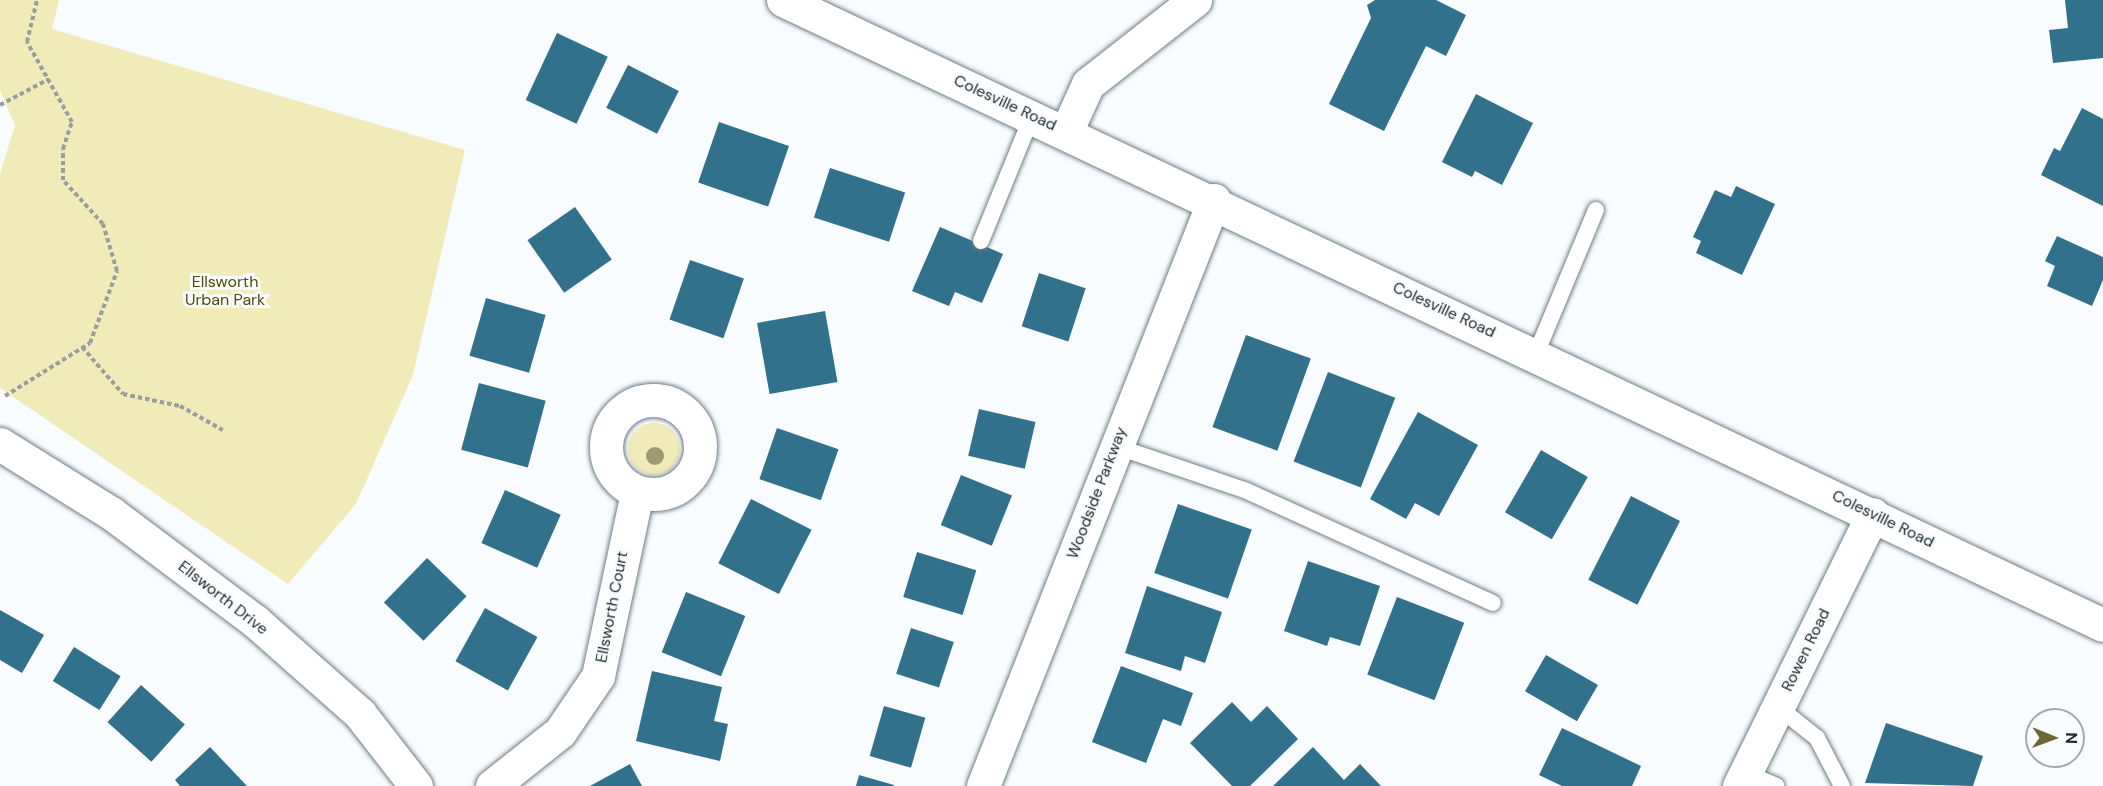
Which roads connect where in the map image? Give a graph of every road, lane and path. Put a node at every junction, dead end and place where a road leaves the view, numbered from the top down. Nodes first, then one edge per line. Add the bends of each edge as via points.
1 (37, 0) edge
2 (1195, 0) edge
3 (797, 2) edge
4 (49, 79) junction
5 (0, 105) edge
6 (1032, 116) junction
7 (1066, 132) junction
8 (1214, 200) junction
9 (1596, 210) dead end
10 (981, 241) dead end
11 (82, 347) junction
12 (1536, 354) junction
13 (5, 396) dead end
14 (223, 430) dead end
15 (0, 444) edge
16 (1115, 446) junction
17 (637, 492) dead end
18 (1873, 514) junction
19 (1493, 603) dead end
20 (2103, 625) edge
21 (1778, 707) junction
22 (1743, 779) edge
23 (416, 786) edge
24 (492, 786) edge
25 (983, 786) edge
26 (1776, 786) edge
27 (1842, 786) edge

1 - 4 path via 27,42
2 - 7 main road via 1088,84
3 - 6 main road, Colesville Road
4 - 5 path
4 - 11 path via 72,122 63,149 63,180 103,224 117,271 90,343
6 - 7 main road, Colesville Road
6 - 10 lane
7 - 8 main road, Colesville Road
8 - 12 main road, Colesville Road
8 - 16 main road, Woodside Parkway
9 - 12 lane
11 - 13 path
11 - 14 path via 123,394 180,406
12 - 18 main road, Colesville Road
15 - 23 main road, Ellsworth Drive via 111,513 255,621 360,714
16 - 19 lane via 1247,491
16 - 25 main road, Woodside Parkway
17 - 24 main road, Ellsworth Court via 598,676 560,732
18 - 20 main road, Colesville Road
18 - 21 main road, Rowen Road
21 - 22 main road, Rowen Road
21 - 27 lane via 1817,738
22 - 26 lane

